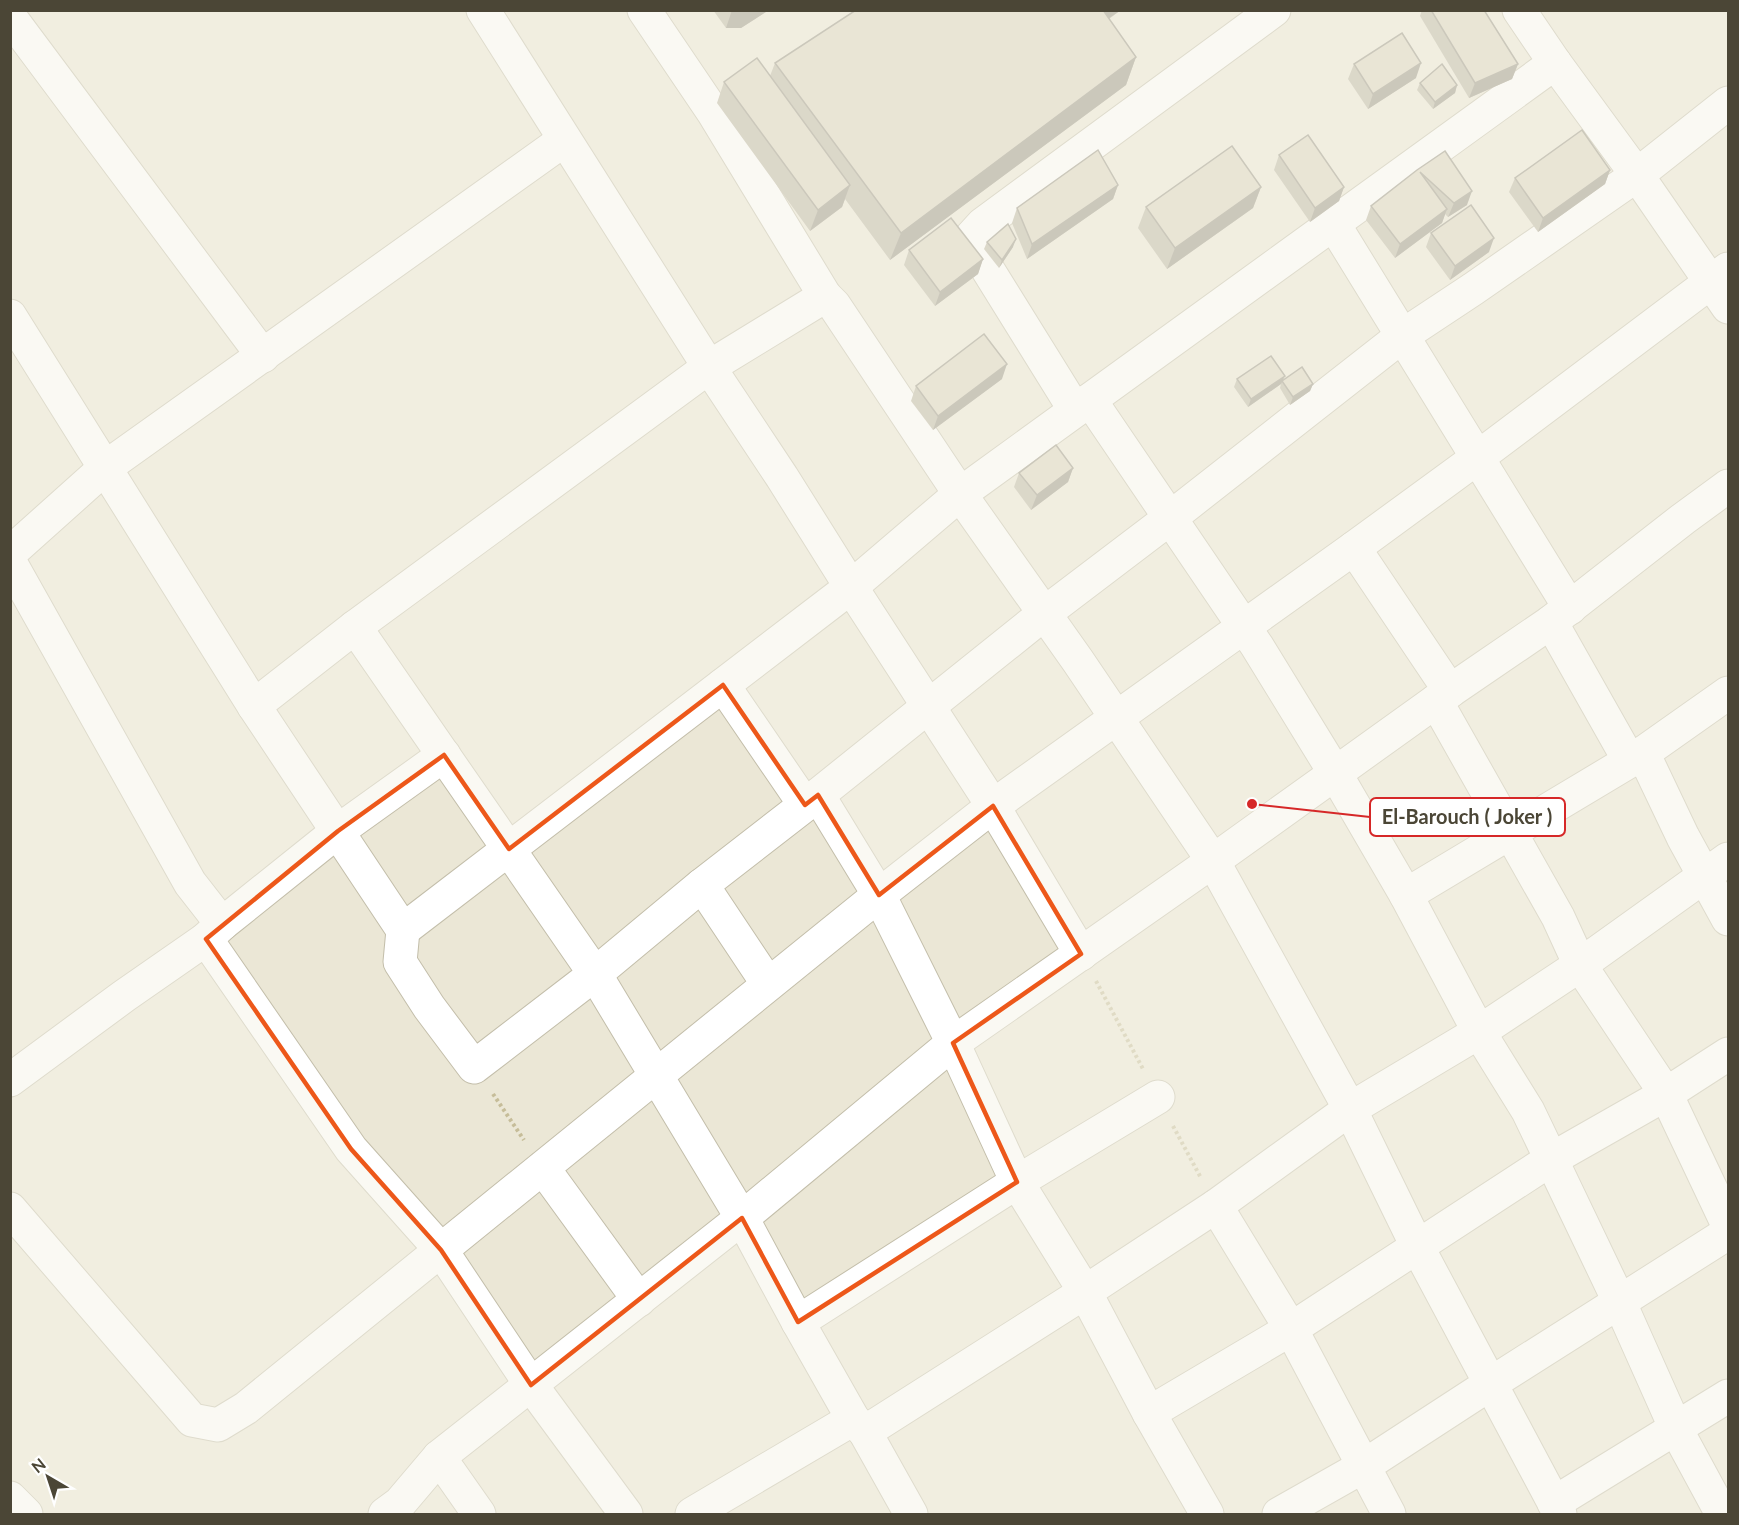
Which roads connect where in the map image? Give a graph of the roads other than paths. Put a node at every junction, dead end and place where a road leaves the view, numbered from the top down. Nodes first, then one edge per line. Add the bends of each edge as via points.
1 (483, 10) edge
2 (644, 10) edge
3 (1274, 10) edge
4 (1520, 10) edge
5 (10, 17) edge
6 (1555, 63) junction
7 (1728, 103) edge
8 (564, 140) junction
9 (1637, 175) junction
10 (1333, 223) junction
11 (1722, 286) edge
12 (825, 296) junction
13 (10, 316) edge
14 (1402, 336) junction
15 (263, 356) junction
16 (709, 367) junction
17 (1082, 405) junction
18 (1477, 458) junction
19 (106, 467) junction
20 (1728, 486) edge
21 (960, 494) junction
22 (1170, 518) junction
23 (1354, 548) junction
24 (10, 553) edge
25 (10, 562) edge
26 (851, 587) junction
27 (1045, 613) junction
28 (1560, 615) junction
29 (355, 627) junction
30 (1244, 627) junction
31 (723, 685) junction
32 (1728, 693) edge
33 (1443, 696) junction
34 (254, 705) junction
35 (929, 707) junction
36 (1117, 717) junction
37 (444, 755) junction
38 (1636, 757) junction
39 (1335, 772) junction
40 (811, 800) junction
41 (993, 806) junction
42 (338, 831) junction
43 (1510, 831) junction
44 (509, 849) junction
45 (1213, 861) junction
46 (1717, 868) edge
47 (702, 885) junction
48 (879, 895) junction
49 (1406, 895) junction
50 (1728, 920) edge
51 (403, 930) junction
52 (214, 931) junction
53 (1081, 954) junction
54 (1580, 965) junction
55 (595, 974) junction
56 (768, 984) junction
57 (1479, 1032) junction
58 (953, 1043) junction
59 (1728, 1054) edge
60 (656, 1075) junction
61 (10, 1080) edge
62 (1666, 1094) junction
63 (1158, 1097) dead end
64 (1350, 1110) junction
65 (1550, 1160) junction
66 (543, 1168) junction
67 (1017, 1182) junction
68 (1216, 1206) junction
69 (10, 1209) edge
70 (742, 1218) junction
71 (1728, 1225) edge
72 (1728, 1233) edge
73 (1417, 1246) junction
74 (441, 1250) junction
75 (1085, 1292) junction
76 (639, 1300) junction
77 (1619, 1301) junction
78 (798, 1322) junction
79 (1291, 1329) junction
80 (1490, 1384) junction
81 (531, 1385) junction
82 (1728, 1396) edge
83 (1149, 1413) junction
84 (859, 1426) junction
85 (1676, 1429) junction
86 (439, 1457) junction
87 (1364, 1466) junction
88 (10, 1498) edge
89 (1557, 1509) edge
90 (26, 1515) edge
91 (385, 1515) edge
92 (479, 1515) edge
93 (626, 1515) edge
94 (692, 1515) edge
95 (911, 1515) edge
96 (1207, 1515) edge
97 (1279, 1515) edge
98 (1389, 1515) edge
99 (1722, 1515) edge

1 - 8 street
2 - 12 street via 713,112
3 - 17 street via 983,224 972,236 980,256
4 - 6 street
5 - 15 street
6 - 9 street
6 - 10 street
7 - 9 street
8 - 15 street
8 - 16 street
9 - 11 street
9 - 14 street
10 - 14 street
10 - 17 street
11 - 18 street
12 - 16 street
12 - 21 street
13 - 19 street
14 - 18 street
14 - 22 street
15 - 19 street
16 - 26 street
16 - 29 street
17 - 21 street
17 - 22 street
18 - 23 street
18 - 28 street
19 - 24 street
19 - 34 street
20 - 28 street
21 - 26 street
21 - 27 street
22 - 27 street
22 - 30 street
23 - 30 street
23 - 33 street
25 - 52 street
26 - 31 street
26 - 35 street
27 - 35 street
27 - 36 street
28 - 33 street
28 - 38 street
29 - 34 street
29 - 37 street
30 - 36 street
30 - 39 street
31 - 40 street
31 - 44 street
32 - 38 street
33 - 39 street
33 - 43 street
34 - 42 street
35 - 40 street
35 - 41 street
36 - 41 street
36 - 45 street
37 - 42 street
37 - 44 street
38 - 43 street
38 - 46 street via 1683,837
39 - 45 street
39 - 49 street
40 - 47 street
40 - 48 street
41 - 48 street
41 - 53 street
42 - 51 street
42 - 52 street
43 - 49 street
43 - 54 street
44 - 51 street
44 - 55 street
45 - 53 street
45 - 64 street
46 - 50 street
46 - 54 street
47 - 55 street
47 - 56 street
48 - 56 street
48 - 58 street
49 - 57 street
51 - 55 street via 400,963 474,1067
52 - 61 street
52 - 74 street via 351,1149
53 - 58 street
54 - 57 street
54 - 62 street
55 - 60 street
56 - 60 street
57 - 64 street
57 - 65 street via 1528,1111
58 - 67 street
58 - 70 street
59 - 62 street
60 - 66 street
60 - 70 street
62 - 65 street
62 - 71 street
63 - 67 street
64 - 68 street
64 - 73 street
65 - 73 street
65 - 77 street
66 - 74 street
66 - 76 street
67 - 75 street
67 - 78 street
68 - 75 street
68 - 79 street
69 - 74 street via 192,1420 218,1425 246,1408
70 - 76 street
70 - 78 street
72 - 77 street
73 - 79 street
73 - 80 street
74 - 81 street
75 - 83 street
75 - 84 street
76 - 81 street
77 - 80 street
77 - 85 street
78 - 84 street
79 - 83 street
79 - 87 street
80 - 87 street
80 - 89 street
81 - 86 street
81 - 93 street
82 - 85 street
83 - 96 street
84 - 94 street
84 - 95 street
85 - 89 street
85 - 99 street
86 - 91 street
86 - 92 street
87 - 97 street
87 - 98 street
88 - 90 street

